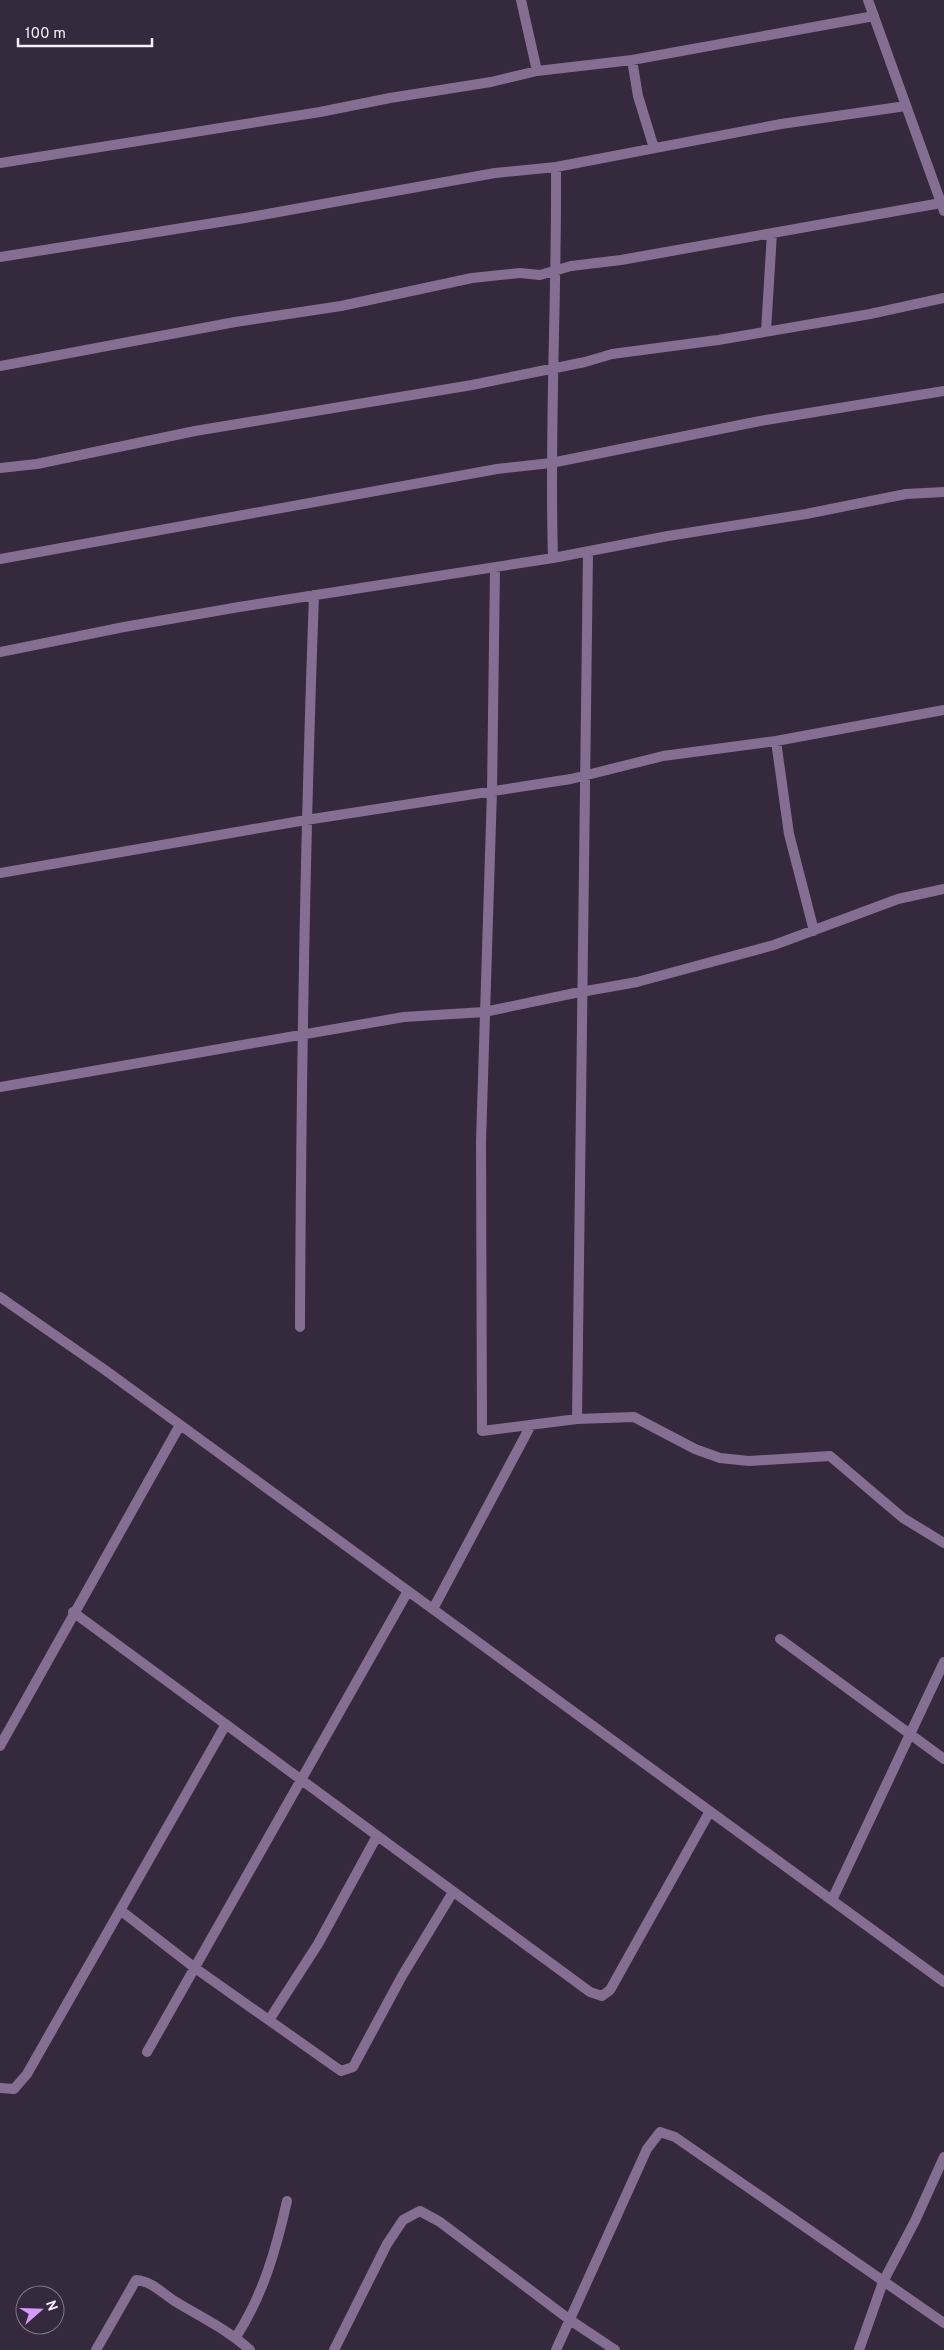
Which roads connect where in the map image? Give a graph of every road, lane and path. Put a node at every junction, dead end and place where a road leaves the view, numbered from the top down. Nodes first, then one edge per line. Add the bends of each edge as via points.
1 (521, 0) edge
2 (868, 0) edge
3 (874, 16) junction
4 (632, 60) junction
5 (537, 71) junction
6 (906, 106) junction
7 (654, 148) junction
8 (0, 162) edge
9 (556, 167) junction
10 (942, 207) edge
11 (772, 234) junction
12 (0, 257) edge
13 (554, 271) junction
14 (944, 298) edge
15 (766, 331) junction
16 (0, 366) edge
17 (555, 367) junction
18 (944, 391) edge
19 (551, 463) junction
20 (0, 468) edge
21 (944, 492) edge
22 (588, 552) junction
23 (0, 558) edge
24 (553, 558) junction
25 (495, 568) junction
26 (314, 595) junction
27 (0, 652) edge
28 (944, 710) edge
29 (776, 741) junction
30 (585, 775) junction
31 (492, 791) junction
32 (306, 820) junction
33 (0, 873) edge
34 (944, 889) edge
35 (814, 931) junction
36 (583, 991) junction
37 (484, 1012) junction
38 (301, 1035) junction
39 (0, 1087) edge
40 (0, 1297) edge
41 (300, 1327) dead end
42 (577, 1419) junction
43 (180, 1425) junction
44 (531, 1425) junction
45 (944, 1543) edge
46 (408, 1591) junction
47 (433, 1609) junction
48 (73, 1612) junction
49 (780, 1638) dead end
50 (944, 1662) edge
51 (226, 1724) junction
52 (911, 1735) junction
53 (0, 1746) edge
54 (944, 1759) edge
55 (302, 1780) junction
56 (710, 1811) junction
57 (377, 1836) junction
58 (453, 1892) junction
59 (832, 1900) junction
60 (120, 1910) junction
61 (194, 1968) junction
62 (944, 1982) edge
63 (269, 2020) junction
64 (147, 2052) dead end
65 (0, 2088) edge
66 (944, 2157) edge
67 (287, 2201) dead end
68 (883, 2282) junction
69 (570, 2320) junction
70 (944, 2323) edge
71 (236, 2337) junction
72 (96, 2350) edge
73 (250, 2350) edge
74 (334, 2350) edge
75 (556, 2350) edge
76 (615, 2350) edge
77 (859, 2350) edge

1 - 5 street
2 - 3 street
3 - 4 street
3 - 6 street
4 - 5 street
4 - 7 street via 638,96
5 - 8 street via 320,112
6 - 7 street via 781,124
6 - 10 street
7 - 9 street
9 - 12 street via 495,173
9 - 13 street
10 - 11 street via 830,221
11 - 13 street
11 - 15 street
13 - 16 street via 540,275 520,273 472,278 341,306 235,322
13 - 17 street
14 - 15 street via 879,313
15 - 17 street via 612,354
17 - 19 street
17 - 20 street via 472,385 194,431 37,464
18 - 19 street via 760,421
19 - 23 street
19 - 24 street
21 - 22 street via 906,494
22 - 24 street
22 - 30 street
24 - 25 street
25 - 26 street
25 - 31 street
26 - 27 street
26 - 32 street
28 - 29 street
29 - 30 street via 663,756
29 - 35 street via 789,834
30 - 31 street
30 - 36 street
31 - 32 street
31 - 37 street
32 - 33 street
32 - 38 street
34 - 35 street via 898,899
35 - 36 street via 637,982
36 - 37 street
36 - 42 street
37 - 38 street via 404,1017
37 - 44 street via 482,1431
38 - 39 street
38 - 41 street
40 - 43 street
42 - 44 street
42 - 45 street via 634,1417 720,1458 749,1461 830,1456 903,1518
43 - 46 street
43 - 48 street
44 - 47 street
46 - 47 street
46 - 55 street
47 - 56 street
48 - 51 street
48 - 53 street
49 - 52 street
50 - 52 street
51 - 55 street
51 - 60 street
52 - 54 street
52 - 59 street
55 - 57 street
55 - 61 street
56 - 58 street via 610,1990 602,1996 590,1992
56 - 59 street
57 - 58 street
57 - 63 street via 318,1944
58 - 63 street via 402,1976 353,2067 342,2072
59 - 62 street
60 - 61 street
60 - 65 street via 27,2074 14,2089
61 - 63 street
61 - 64 street
66 - 68 street
67 - 71 street via 277,2246 253,2310
68 - 69 street via 675,2137 660,2132 647,2149
68 - 70 street
68 - 77 street
69 - 74 street via 440,2222 420,2211 403,2220 387,2244
69 - 75 street
69 - 76 street
71 - 72 street via 145,2280 136,2280
71 - 73 street

